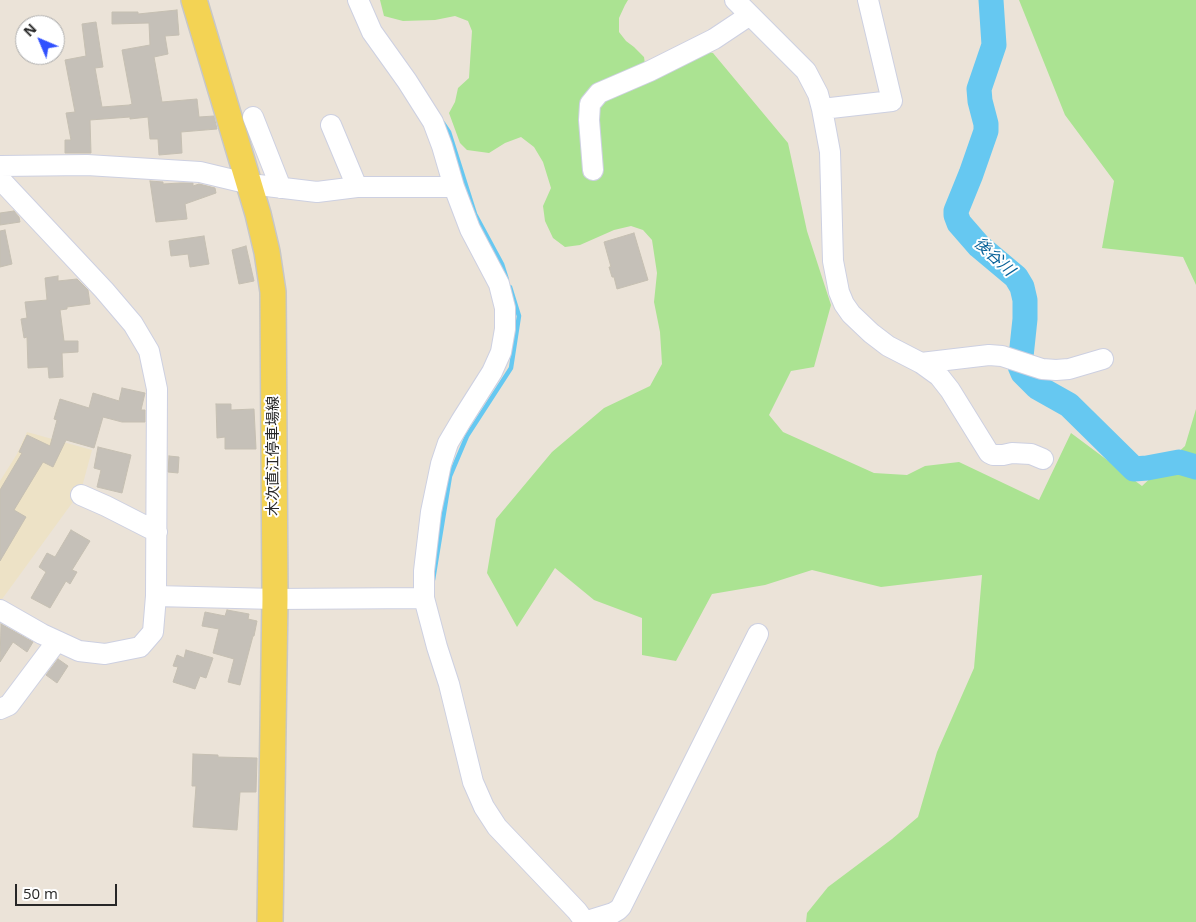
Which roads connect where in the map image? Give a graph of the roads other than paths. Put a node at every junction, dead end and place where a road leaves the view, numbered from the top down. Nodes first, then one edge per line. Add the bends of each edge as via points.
1 (194, 0) edge
2 (358, 0) edge
3 (735, 0) edge
4 (868, 0) edge
5 (750, 15) junction
6 (822, 109) junction
7 (252, 117) dead end
8 (331, 125) dead end
9 (0, 166) edge
10 (593, 170) dead end
11 (0, 178) edge
12 (250, 184) junction
13 (356, 187) junction
14 (454, 187) junction
15 (281, 188) junction
16 (1103, 359) dead end
17 (921, 363) junction
18 (1043, 459) dead end
19 (81, 495) dead end
20 (157, 532) junction
21 (156, 596) junction
22 (424, 598) junction
23 (275, 599) junction
24 (0, 610) edge
25 (758, 634) dead end
26 (57, 641) junction
27 (0, 708) edge
28 (270, 922) edge
29 (585, 922) edge

1 - 12 main road, 木次直江停車場線
2 - 14 street via 372,32 433,122
3 - 5 street
4 - 6 street via 892,101
5 - 6 street via 806,71
5 - 10 street via 714,39 650,72 599,93 590,104
6 - 17 street via 830,152 833,261 839,292 851,314 871,333
7 - 15 street
8 - 13 street
9 - 12 street via 87,165 200,172
11 - 20 street via 104,290 133,324 149,351 157,389
12 - 15 street
12 - 23 main road, 木次直江停車場線 via 273,292
13 - 14 street
13 - 15 street via 317,192
14 - 22 street via 470,229 499,284 505,308 505,329 501,352 492,372 448,443 441,464 430,512
16 - 17 street via 1056,370 989,355
17 - 18 street via 939,376 950,390 989,453 1031,454
19 - 20 street
20 - 21 street
21 - 23 street
21 - 26 street via 153,632 140,647 106,654 79,651
22 - 23 street
22 - 29 street via 473,782 484,807 497,827
23 - 28 main road, 木次直江停車場線
24 - 26 street
25 - 29 street via 622,907
26 - 27 street via 9,705

